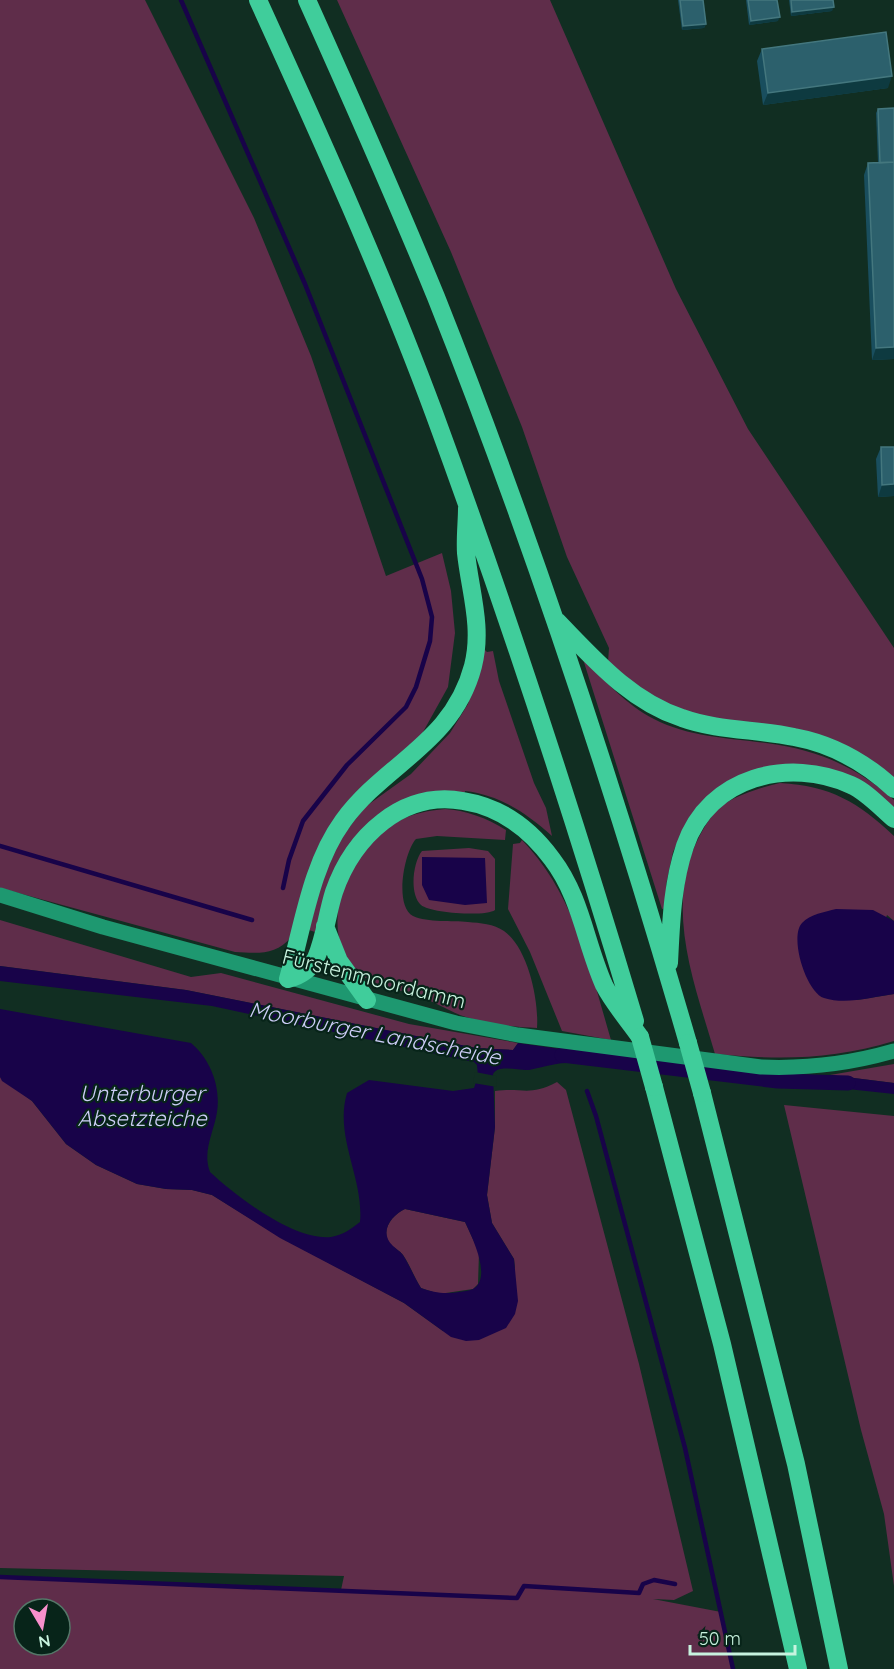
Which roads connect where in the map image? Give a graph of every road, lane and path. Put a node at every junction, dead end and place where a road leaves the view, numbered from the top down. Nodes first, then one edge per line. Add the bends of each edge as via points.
1 (258, 0) edge
2 (307, 0) edge
3 (467, 508) junction
4 (554, 617) junction
5 (894, 789) edge
6 (894, 819) edge
7 (0, 895) edge
8 (325, 926) junction
9 (669, 977) junction
10 (288, 979) junction
11 (367, 1000) junction
12 (640, 1037) junction
13 (894, 1051) edge
14 (798, 1669) edge
15 (839, 1669) edge

1 - 3 highway via 385,288
2 - 4 highway via 436,298
3 - 10 highway via 466,552 477,624 470,677 435,735 358,804 331,839
3 - 12 highway via 573,815
4 - 5 highway via 604,669 651,705 715,726 823,744 877,774
4 - 9 highway
6 - 9 highway via 854,786 827,776 801,771 775,773 733,787 710,804 685,845 672,903
7 - 10 main road, Fürstenmoordamm
8 - 10 highway via 312,964 303,974
8 - 11 highway via 339,962
8 - 12 highway via 348,860 386,818 435,799 483,805 515,820 558,867 580,911 604,986
9 - 15 highway, bridge via 796,1464
10 - 11 main road, Fürstenmoordamm
11 - 13 main road, Fürstenmoordamm via 518,1035 746,1065 819,1067
12 - 14 highway, bridge via 722,1344

